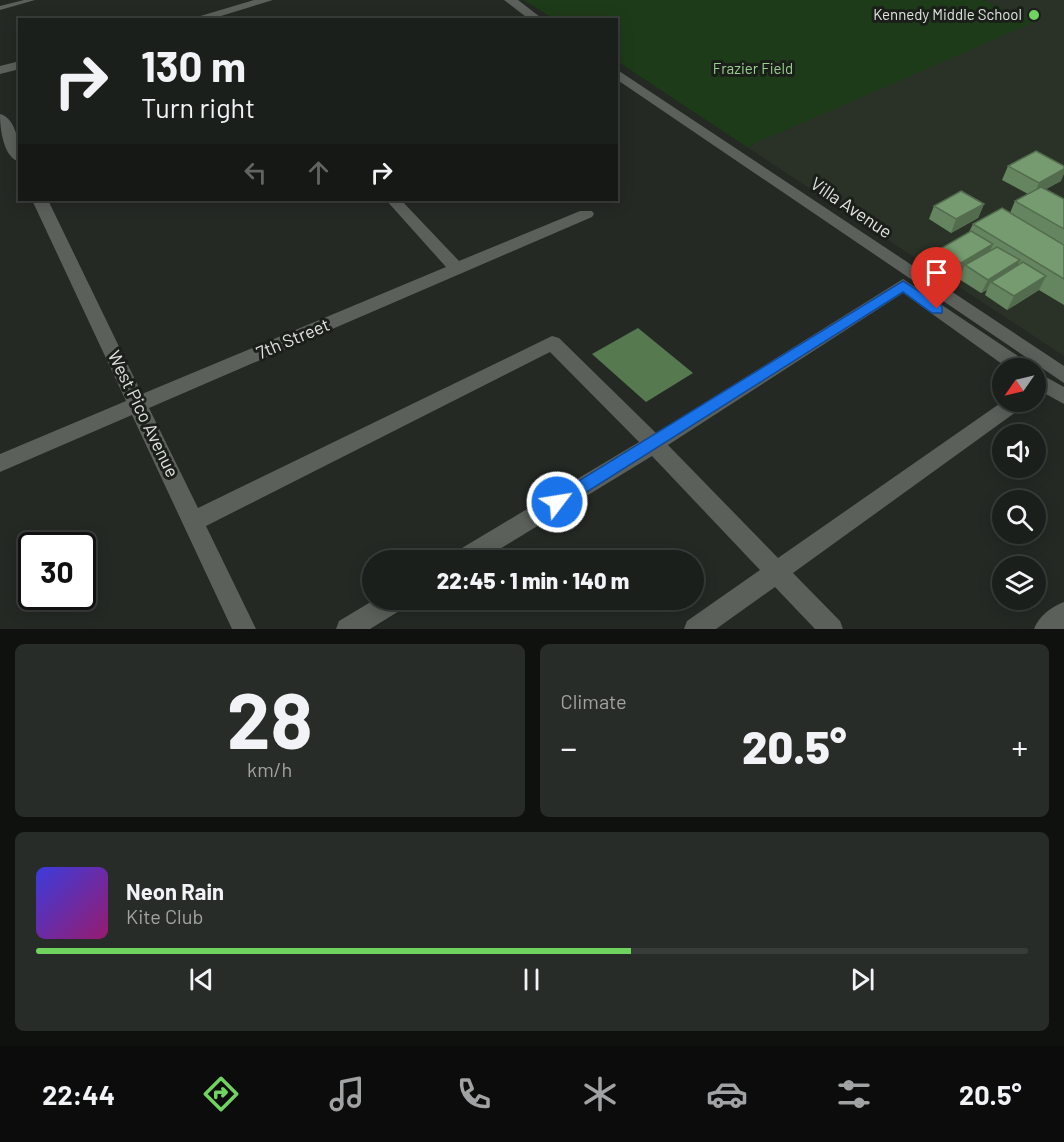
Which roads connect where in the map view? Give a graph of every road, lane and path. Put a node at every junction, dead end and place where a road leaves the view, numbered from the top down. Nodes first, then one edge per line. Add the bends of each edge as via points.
1 (32, 0) edge
2 (267, 0) edge
3 (510, 0) edge
4 (240, 3) edge
5 (0, 8) edge
6 (224, 16) edge
7 (208, 18) edge
8 (535, 18) edge
9 (18, 66) edge
10 (0, 70) edge
11 (618, 74) edge
12 (0, 118) edge
13 (18, 154) edge
14 (40, 201) edge
15 (394, 201) edge
16 (586, 214) dead end
17 (458, 270) junction
18 (1007, 358) edge
19 (1064, 376) edge
20 (1046, 387) edge
21 (1064, 397) edge
22 (139, 404) junction
23 (1003, 412) edge
24 (654, 444) junction
25 (0, 463) edge
26 (194, 521) junction
27 (478, 550) edge
28 (777, 571) junction
29 (379, 610) edge
30 (1064, 613) edge
31 (244, 629) edge
32 (348, 629) edge
33 (696, 629) edge
34 (831, 629) edge
35 (1046, 629) edge

1 - 5 lane
2 - 4 street
3 - 8 street
4 - 6 street
6 - 7 street
9 - 10 street
11 - 19 street, Villa Avenue
12 - 13 street
14 - 22 street, West Pico Avenue
15 - 17 street
16 - 17 street, 7th Street
17 - 22 street, 7th Street
18 - 24 street via 903,285
20 - 21 street
22 - 25 street, 7th Street
22 - 26 street, West Pico Avenue
23 - 28 street
24 - 26 street via 552,344
24 - 27 street
24 - 28 street
26 - 31 street, West Pico Avenue
28 - 33 street
28 - 34 street
29 - 32 street
30 - 35 street

